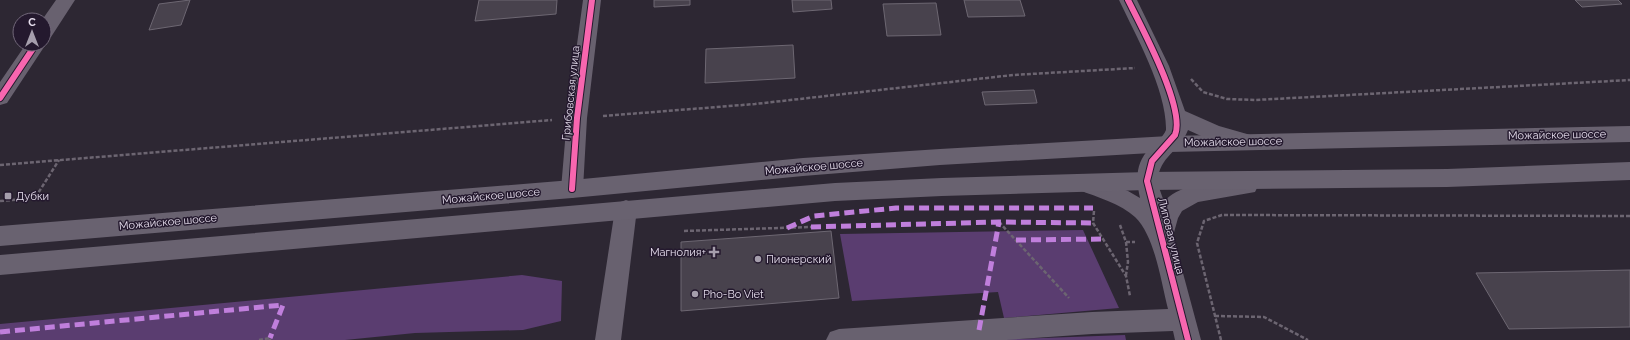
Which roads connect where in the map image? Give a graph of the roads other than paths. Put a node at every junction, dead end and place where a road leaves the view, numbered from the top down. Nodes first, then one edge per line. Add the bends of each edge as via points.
1 (66, 0) edge
2 (592, 0) edge
3 (1128, 0) edge
4 (52, 20) edge
5 (31, 52) edge
6 (0, 98) edge
7 (1178, 116) junction
8 (1630, 122) edge
9 (1630, 134) edge
10 (1434, 138) junction
11 (1246, 142) junction
12 (1169, 144) junction
13 (1630, 172) edge
14 (1447, 178) junction
15 (1299, 180) junction
16 (1147, 181) junction
17 (1630, 183) edge
18 (1087, 184) junction
19 (572, 189) junction
20 (626, 209) junction
21 (0, 236) edge
22 (1161, 236) junction
23 (0, 265) edge
24 (1185, 330) edge
25 (925, 337) edge
26 (608, 340) edge
27 (839, 340) edge

1 - 4 street
2 - 19 street, Грибовская улица via 577,118
3 - 7 street
5 - 6 street
7 - 11 street via 1212,132
7 - 12 street via 1177,130
8 - 10 main road
9 - 10 main road, Можайское шоссе
10 - 11 main road, Можайское шоссе
11 - 12 main road, Можайское шоссе
12 - 16 street via 1153,160
12 - 19 main road, Можайское шоссе via 811,167
13 - 14 main road
14 - 15 main road
14 - 17 main road
15 - 16 main road
15 - 22 street, Липовая улица via 1214,190 1182,198 1169,210
16 - 18 main road
16 - 22 street, Липовая улица
18 - 20 main road via 835,192
18 - 22 street, Липовая улица via 1120,197 1143,211
19 - 21 main road, Можайское шоссе
20 - 23 main road
20 - 26 street
22 - 24 street, Липовая улица
24 - 25 street via 1134,320
25 - 27 street

